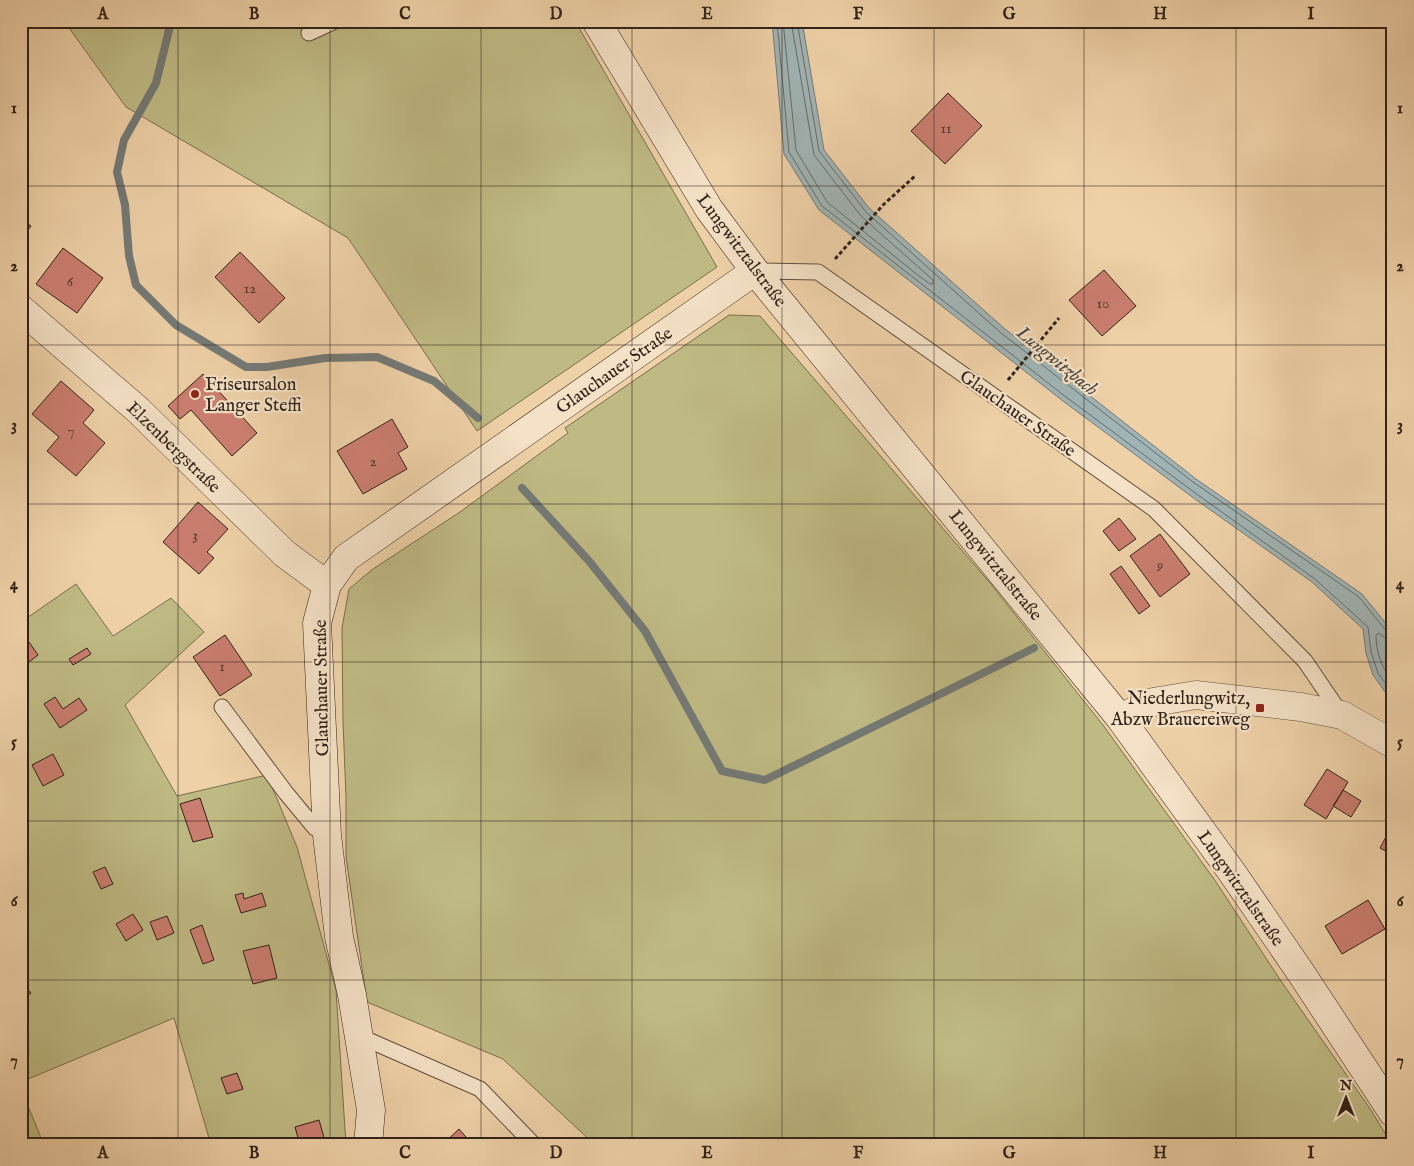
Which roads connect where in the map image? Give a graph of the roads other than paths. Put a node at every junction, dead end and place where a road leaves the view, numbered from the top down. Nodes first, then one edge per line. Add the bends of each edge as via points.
1 (335, 21) edge
2 (596, 21) edge
3 (310, 33) dead end
4 (755, 271) junction
5 (21, 309) edge
6 (326, 585) junction
7 (222, 708) dead end
8 (1342, 715) junction
9 (1120, 718) junction
10 (1393, 744) edge
11 (327, 836) junction
12 (359, 1036) junction
13 (1393, 1113) edge
14 (368, 1145) edge
15 (534, 1145) edge

1 - 3 lane
2 - 4 street, Lungwitztalstraße via 708,209
4 - 6 street, Glauchauer Straße via 346,558
4 - 8 lane, Glauchauer Straße via 818,272 1154,509 1305,661
4 - 9 street, Lungwitztalstraße
5 - 6 street, Elzenbergstraße via 138,410 285,554
6 - 11 street, Glauchauer Straße via 316,623
7 - 11 lane via 286,794 315,828
8 - 9 street, Glauchauer Straße via 1301,707 1196,696 1153,702
8 - 10 street, Glauchauer Straße
9 - 13 street, Lungwitztalstraße via 1302,973
11 - 12 street, Glauchauer Straße via 339,937
12 - 14 street, Glauchauer Straße via 371,1110
12 - 15 lane via 480,1089

